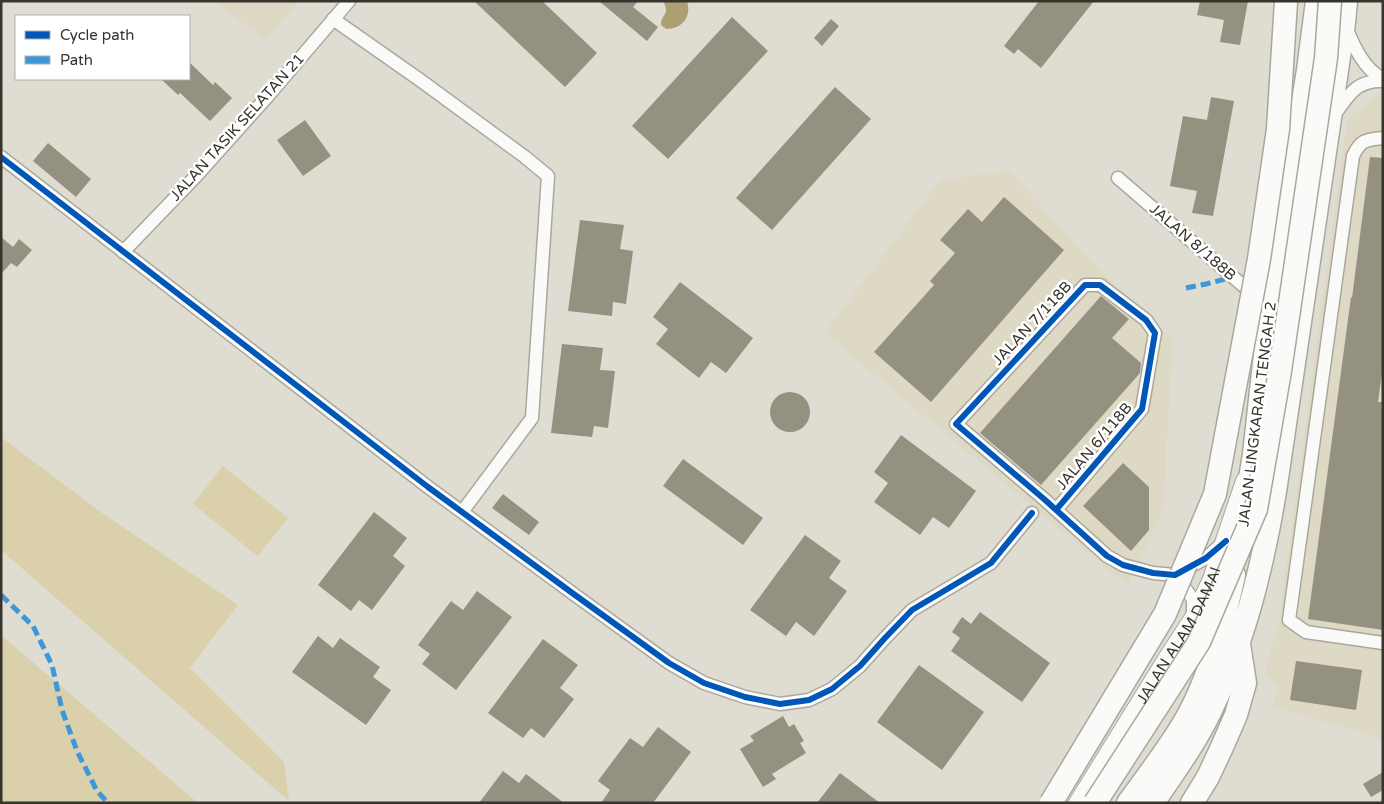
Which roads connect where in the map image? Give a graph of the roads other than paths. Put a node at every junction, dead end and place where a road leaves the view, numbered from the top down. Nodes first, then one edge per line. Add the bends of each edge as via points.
1 (349, 1) edge
2 (1286, 1) edge
3 (1316, 1) edge
4 (1330, 1) edge
5 (1345, 12) edge
6 (333, 19) junction
7 (1383, 80) edge
8 (1329, 122) junction
9 (1383, 138) edge
10 (1, 157) edge
11 (1118, 178) dead end
12 (123, 252) junction
13 (1271, 300) junction
14 (1138, 313) joint
15 (1254, 454) junction
16 (1056, 510) junction
17 (462, 512) junction
18 (1032, 513) dead end
19 (1226, 541) junction
20 (1175, 575) junction
21 (1193, 620) junction
22 (1383, 643) edge
23 (1239, 644) junction
24 (1186, 737) junction
25 (1051, 803) edge
26 (1078, 803) edge
27 (1095, 803) edge
28 (1128, 803) edge
29 (1153, 803) edge
30 (1192, 803) edge

1 - 6 street, JALAN TASIK SELATAN 21
2 - 25 highway, bridge via 1278,129 1215,494 1165,614
3 - 13 highway, JALAN LINGKARAN TENGAH 2
4 - 27 highway, bridge via 1324,68 1280,371 1256,509 1199,642
5 - 7 street via 1355,48 1375,75
5 - 8 highway, JALAN LINGKARAN TENGAH 2
6 - 12 street, JALAN TASIK SELATAN 21 via 198,174
6 - 17 street via 548,176 532,418
7 - 8 street via 1362,84 1349,94
8 - 23 highway, JALAN LINGKARAN TENGAH 2 via 1271,517
9 - 22 street via 1364,140 1353,156 1289,620 1306,632
10 - 12 street
11 - 13 street, JALAN 8/188B via 1246,289
12 - 17 street
13 - 15 highway, JALAN LINGKARAN TENGAH 2
14 - 16 street, JALAN 6/118B via 1155,333 1142,409
14 - 16 street, JALAN 7/118B via 1100,285 1085,285 956,424
15 - 19 main road, JALAN ALAM DAMAI
15 - 24 highway, JALAN LINGKARAN TENGAH 2 via 1222,626 1195,700
16 - 20 street via 1107,556 1123,565
17 - 18 street via 668,663 704,683 745,697 780,704 808,700 832,689 860,666 912,610 991,563
19 - 20 street via 1206,558
19 - 21 main road, JALAN ALAM DAMAI
20 - 21 street via 1193,599
21 - 26 main road, JALAN ALAM DAMAI
23 - 24 highway, JALAN LINGKARAN TENGAH 2 via 1216,699
23 - 30 highway via 1244,683 1236,715 1208,777
24 - 28 highway, JALAN LINGKARAN TENGAH 2
24 - 29 highway, JALAN LINGKARAN TENGAH 2

